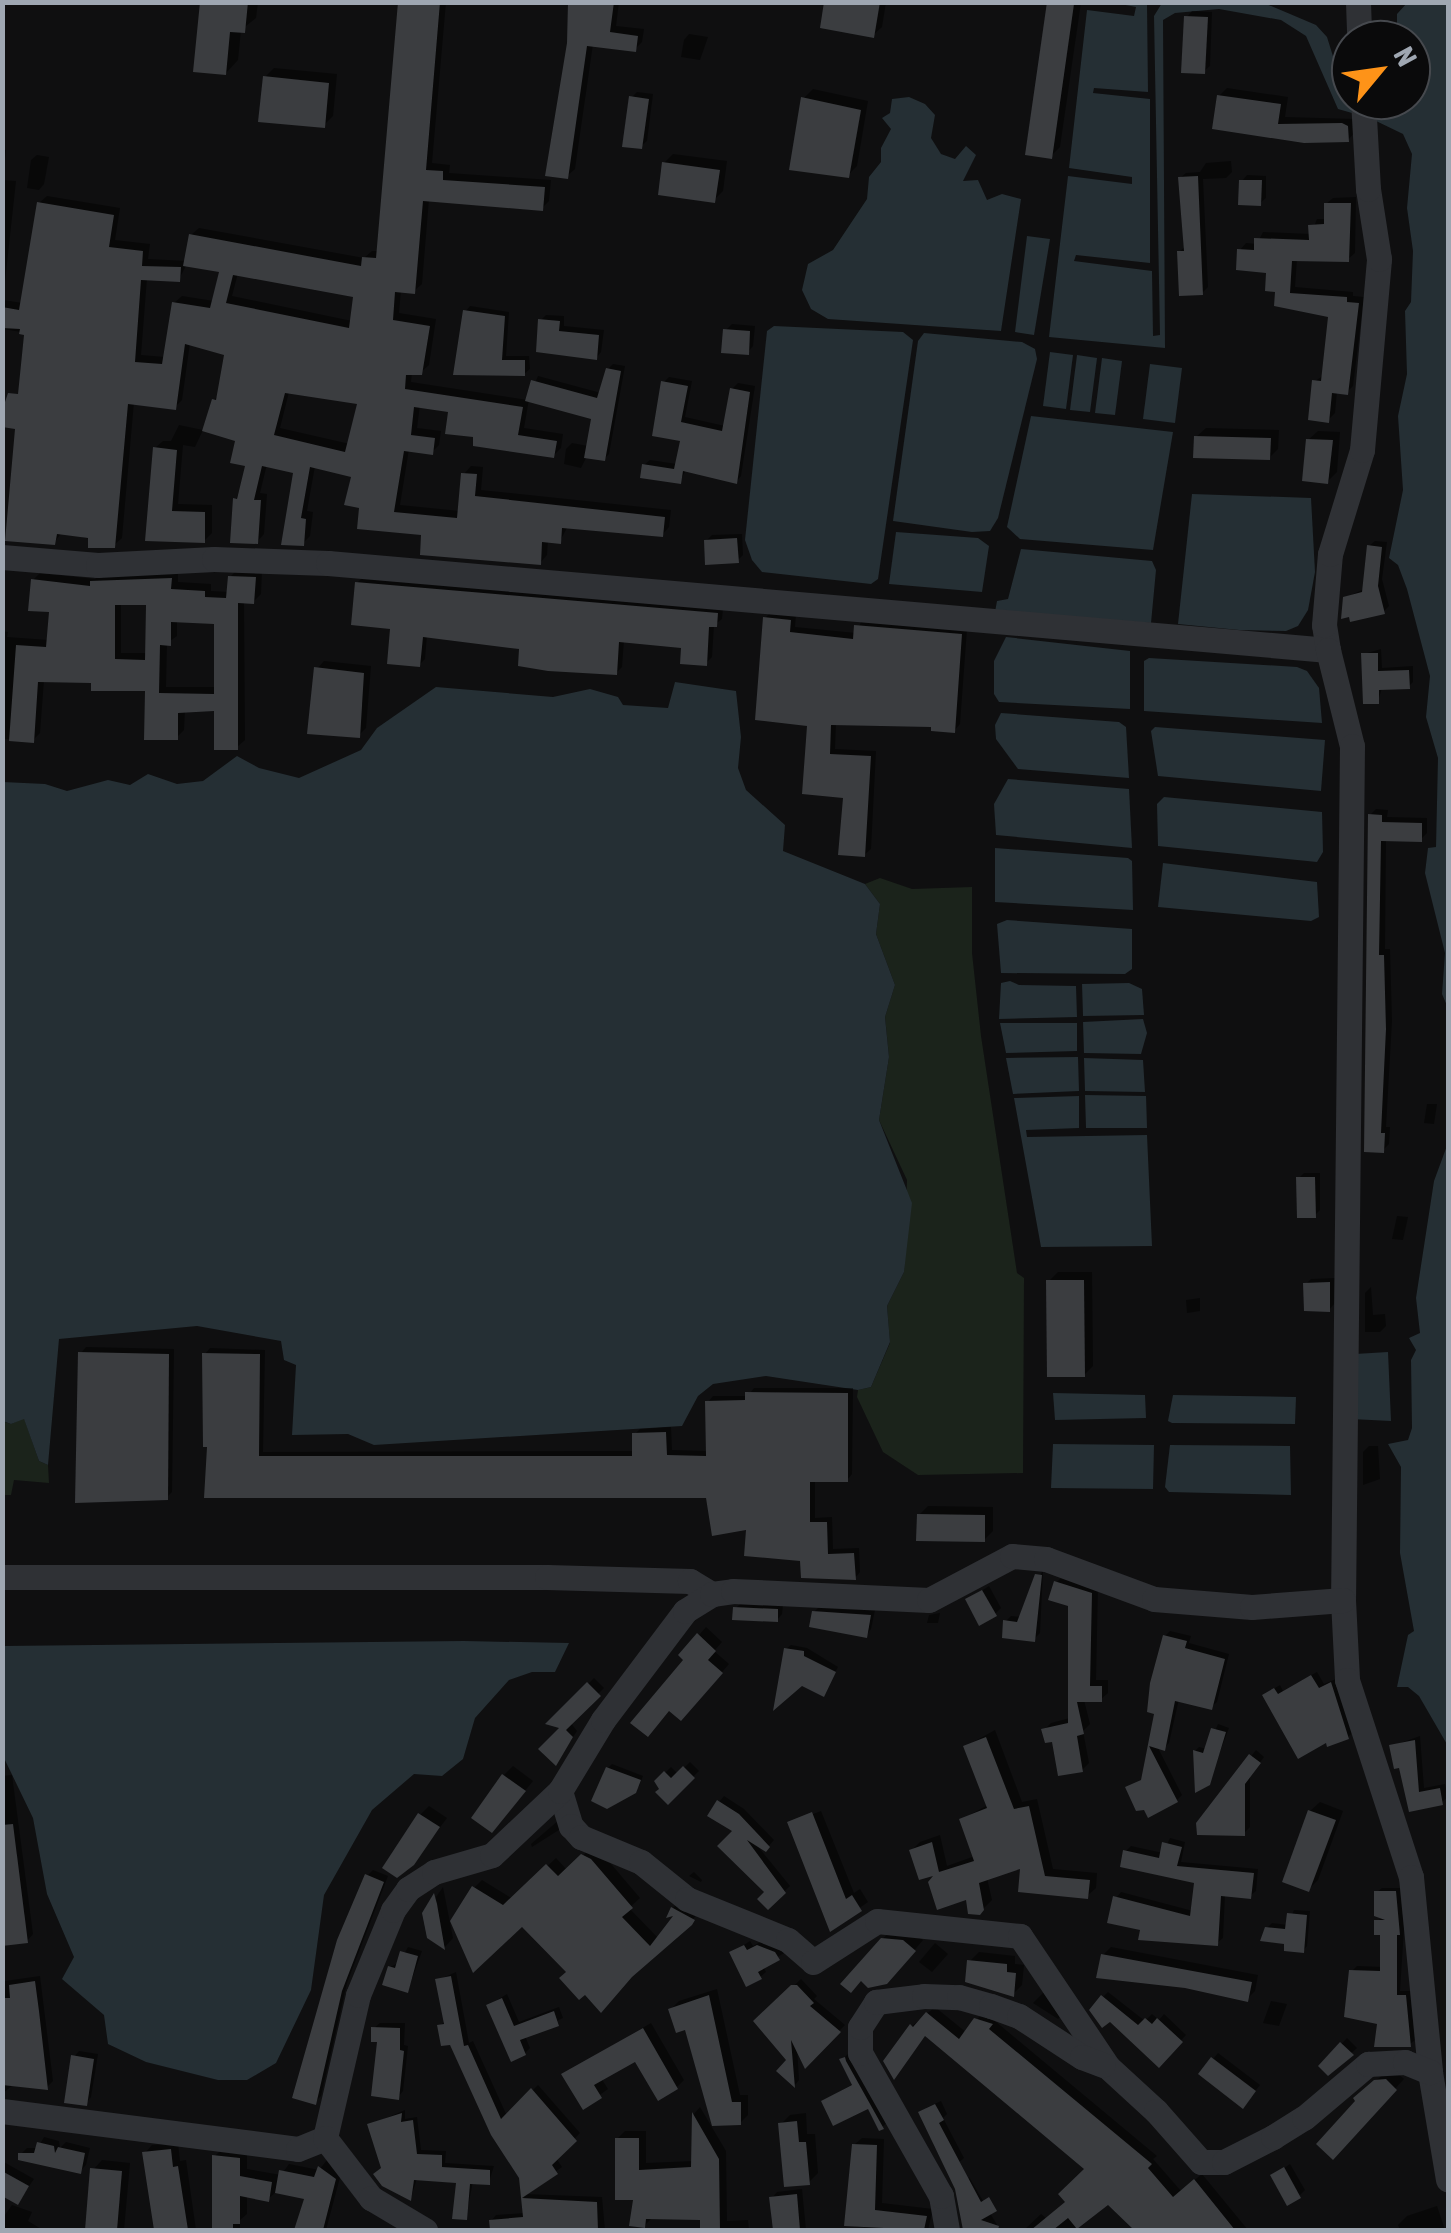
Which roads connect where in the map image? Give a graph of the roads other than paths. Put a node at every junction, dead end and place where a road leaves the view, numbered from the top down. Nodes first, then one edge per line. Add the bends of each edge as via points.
1 (1364, 120) edge
2 (2, 556) edge
3 (1328, 650) junction
4 (2, 1577) edge
5 (712, 1594) junction
6 (1343, 1600) junction
7 (560, 1792) junction
8 (1108, 2067) junction
9 (1430, 2072) junction
10 (2, 2111) edge
11 (325, 2138) junction
12 (1448, 2179) edge
13 (425, 2230) edge
14 (947, 2230) edge

1 - 3 street via 1379,259 1362,450 1330,554
2 - 3 street via 98,565 214,558 328,564
3 - 6 street via 1352,746
4 - 5 street via 548,1577 690,1581
5 - 6 street via 929,1600 1012,1556 1046,1559 1154,1599 1252,1608
5 - 7 street via 685,1612
6 - 9 street via 1347,1680 1412,1877
7 - 8 street via 570,1826 581,1837 641,1862 686,1899 788,1940 814,1962 877,1920 1020,1936
7 - 11 street via 492,1856 434,1872 408,1888 393,1910 358,1995
8 - 9 street via 1156,2111 1186,2152 1212,2165 1304,2118 1368,2064 1405,2062
8 - 14 street via 1019,2016 959,1997 876,2002 860,2026 860,2053 941,2196
9 - 12 street
10 - 11 street via 298,2148
11 - 13 street via 371,2198

